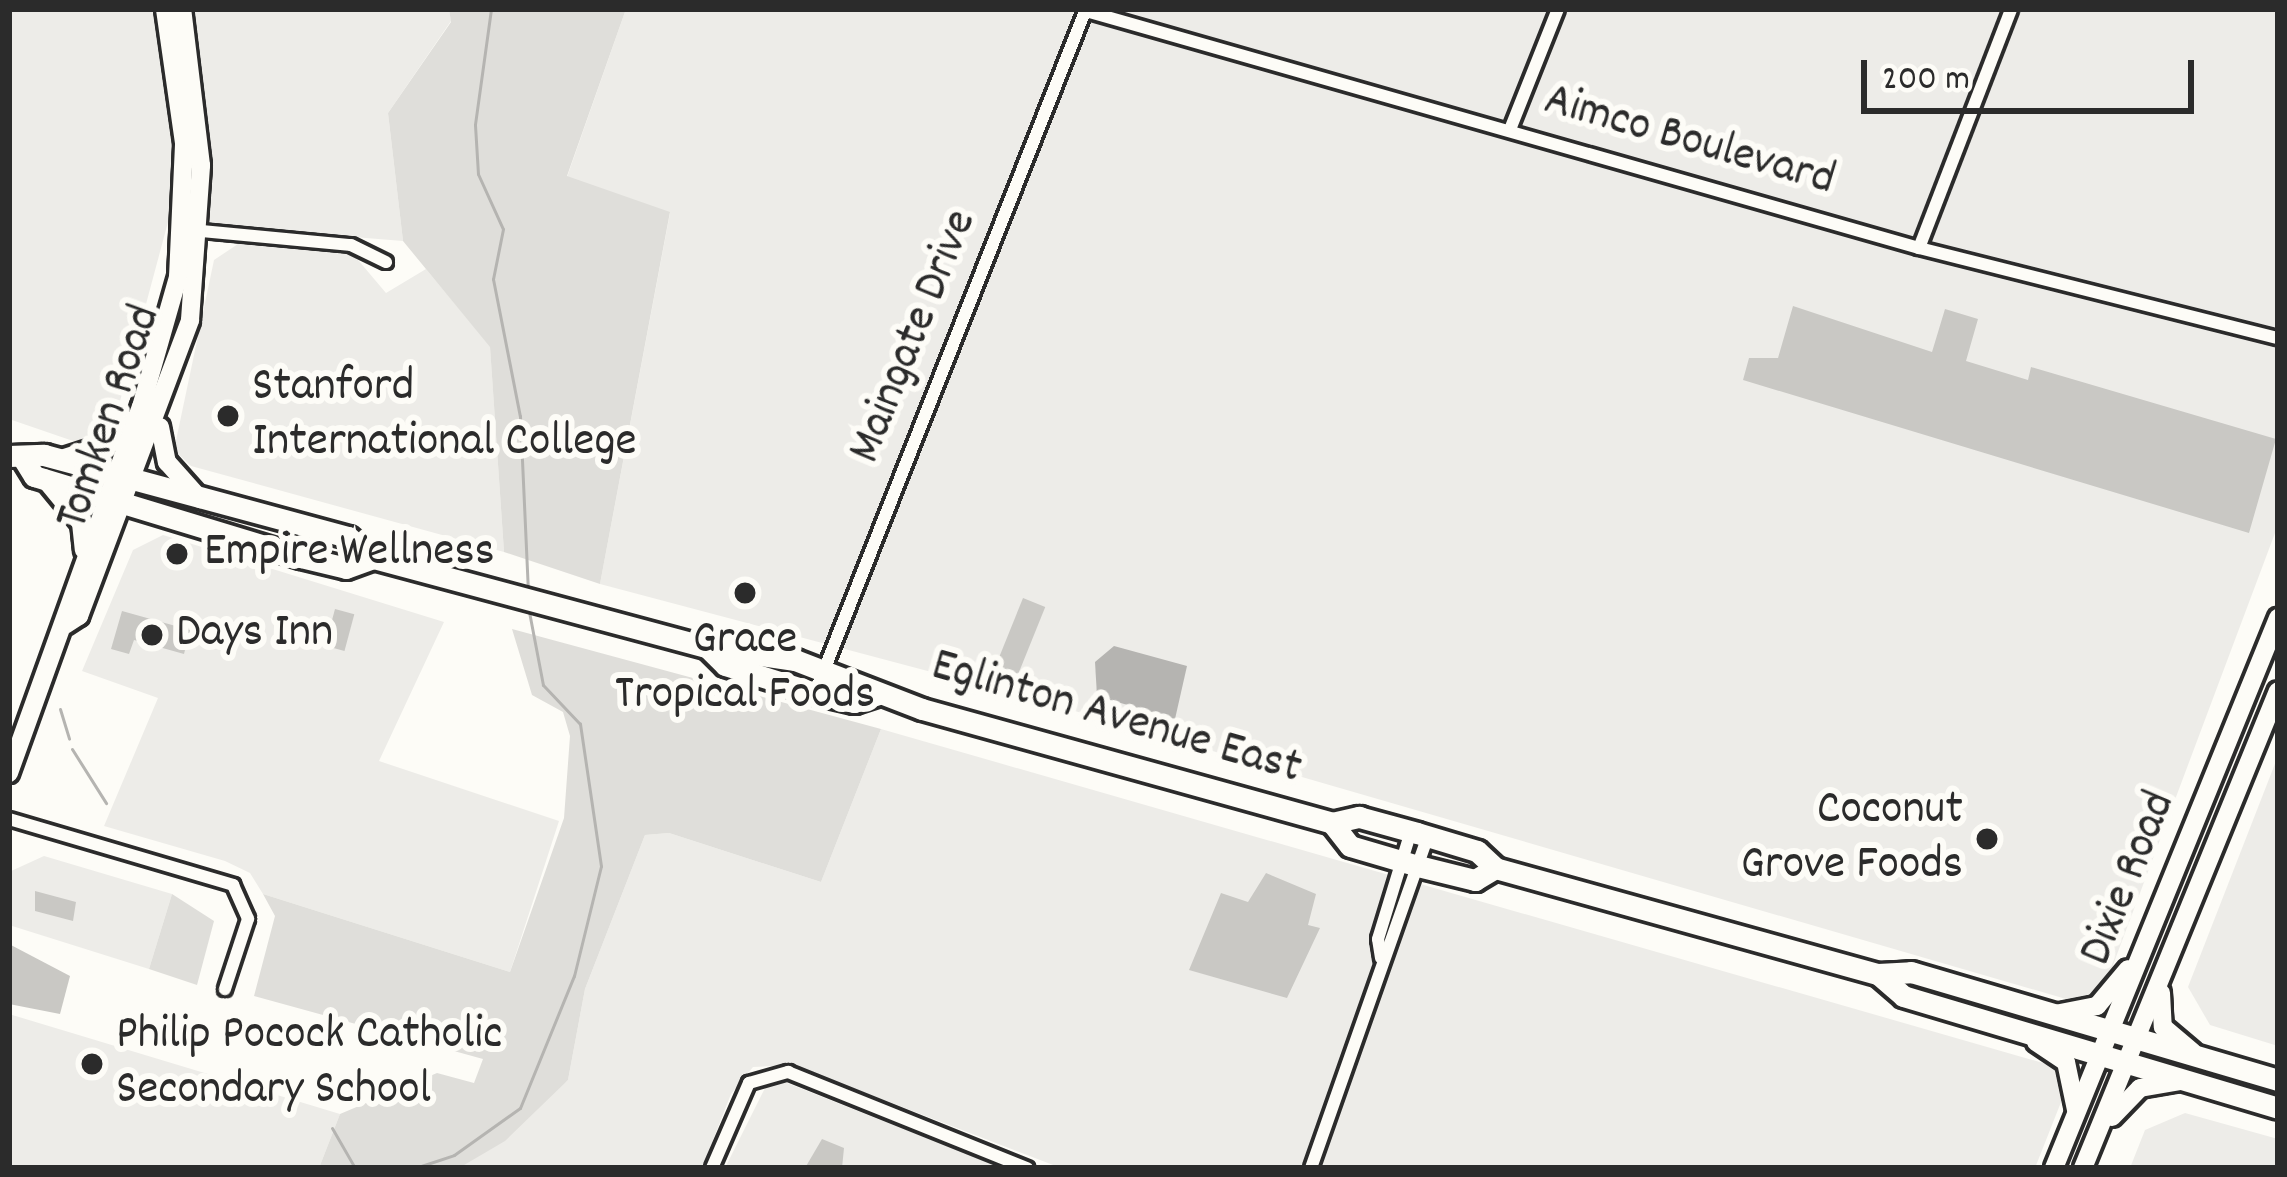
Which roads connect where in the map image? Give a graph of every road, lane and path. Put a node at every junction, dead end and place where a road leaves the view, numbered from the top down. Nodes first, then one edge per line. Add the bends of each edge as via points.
1 (165, 9) edge
2 (182, 9) edge
3 (1558, 9) edge
4 (2011, 9) edge
5 (1086, 10) edge
6 (1511, 127) junction
7 (193, 231) junction
8 (1919, 248) junction
9 (386, 262) dead end
10 (2276, 341) edge
11 (142, 407) junction
12 (159, 419) junction
13 (17, 458) edge
14 (61, 459) junction
15 (44, 478) junction
16 (126, 479) junction
17 (200, 499) junction
18 (116, 503) junction
19 (84, 552) junction
20 (374, 558) junction
21 (2278, 618) edge
22 (64, 625) junction
23 (707, 647) junction
24 (822, 668) junction
25 (2278, 691) edge
26 (815, 692) junction
27 (878, 694) junction
28 (9, 773) edge
29 (9, 819) edge
30 (1332, 823) junction
31 (2192, 828) junction
32 (1420, 834) junction
33 (2218, 838) junction
34 (1410, 864) junction
35 (1495, 868) junction
36 (2147, 940) junction
37 (2164, 972) junction
38 (1878, 974) junction
39 (225, 988) dead end
40 (2052, 1014) junction
41 (2112, 1029) junction
42 (2016, 1031) junction
43 (2135, 1036) junction
44 (2103, 1053) junction
45 (2208, 1060) junction
46 (2124, 1063) junction
47 (2185, 1080) junction
48 (2278, 1080) edge
49 (2278, 1108) edge
50 (2076, 1114) junction
51 (2092, 1145) junction
52 (712, 1168) edge
53 (1027, 1168) edge
54 (1311, 1168) edge
55 (2054, 1168) edge
56 (2083, 1168) edge

1 - 7 main road, Tomken Road
2 - 7 main road, Tomken Road
3 - 6 street
4 - 8 street
5 - 6 street, Aimco Boulevard
5 - 24 street, Maingate Drive
6 - 8 street, Aimco Boulevard
7 - 9 street via 351,245
7 - 11 main road, Tomken Road
7 - 12 main road, Tomken Road via 185,340
8 - 10 street, Aimco Boulevard
11 - 14 main road via 111,443
11 - 16 main road, Tomken Road
12 - 16 main road, Tomken Road
12 - 17 main road via 167,461
13 - 14 main road, Eglinton Avenue East
13 - 15 main road, Eglinton Avenue East
14 - 16 main road, Eglinton Avenue East
15 - 18 main road, Eglinton Avenue East
15 - 19 main road via 81,523
16 - 17 main road, Eglinton Avenue East
16 - 18 main road, Tomken Road
17 - 20 main road, Eglinton Avenue East via 349,537
18 - 19 main road, Tomken Road
18 - 20 main road, Eglinton Avenue East via 346,568
18 - 22 main road, Tomken Road via 80,616
19 - 22 main road, Tomken Road
20 - 23 main road, Eglinton Avenue East
21 - 31 main road, Dixie Road
22 - 28 main road, Tomken Road
23 - 24 main road, Eglinton Avenue East via 734,644
23 - 26 main road, Eglinton Avenue East via 725,664
24 - 26 street, Maingate Drive
24 - 27 main road, Eglinton Avenue East
25 - 33 main road, Dixie Road
26 - 27 main road, Eglinton Avenue East via 854,702
27 - 30 main road, Eglinton Avenue East
29 - 39 street via 232,885 248,919
30 - 32 main road, Eglinton Avenue East via 1360,818
30 - 34 main road, Eglinton Avenue East via 1350,846
31 - 33 main road
31 - 36 main road, Dixie Road
32 - 34 street
32 - 35 main road, Eglinton Avenue East via 1477,851
33 - 37 main road, Dixie Road
34 - 35 main road, Eglinton Avenue East via 1474,880
34 - 54 street via 1378,939 1382,959
35 - 38 main road, Eglinton Avenue East
36 - 40 main road via 2108,998
36 - 41 main road, Dixie Road
37 - 43 main road, Dixie Road
37 - 45 main road via 2163,1027
38 - 40 main road, Eglinton Avenue East via 1911,972
38 - 42 main road, Eglinton Avenue East via 1903,996
40 - 41 main road, Eglinton Avenue East
41 - 43 main road, Eglinton Avenue East
41 - 44 main road, Dixie Road
42 - 44 main road, Eglinton Avenue East
42 - 50 main road via 2066,1062
43 - 45 main road, Eglinton Avenue East
43 - 46 main road, Dixie Road
44 - 46 main road, Eglinton Avenue East
44 - 50 main road, Dixie Road
45 - 48 main road, Eglinton Avenue East
46 - 47 main road, Eglinton Avenue East
46 - 51 main road, Dixie Road
47 - 49 main road, Eglinton Avenue East
47 - 51 main road via 2125,1099
50 - 55 main road, Dixie Road
51 - 56 main road, Dixie Road
52 - 53 street via 749,1083 788,1072

